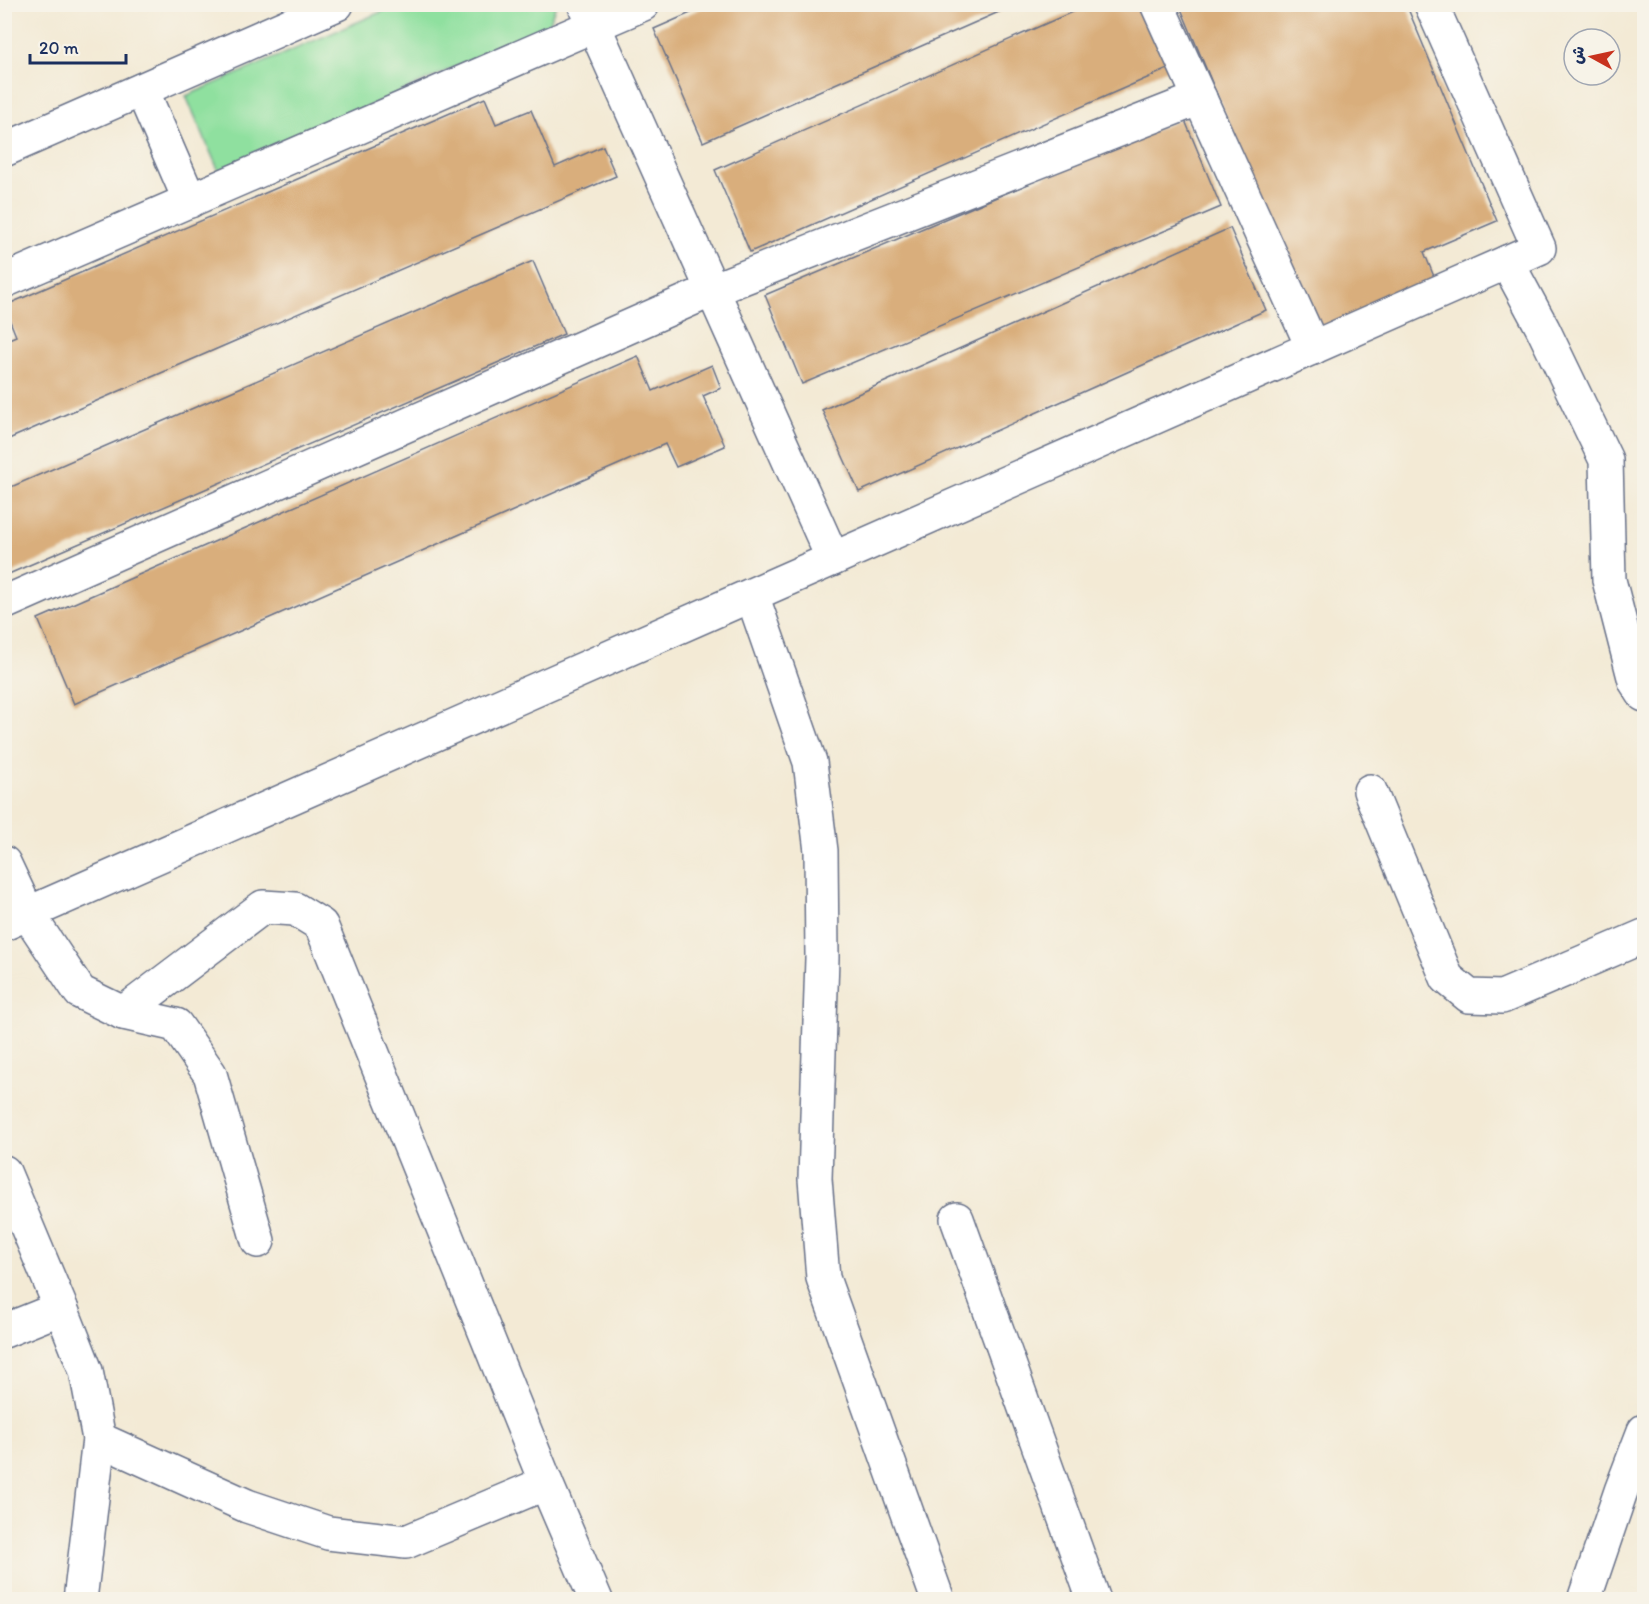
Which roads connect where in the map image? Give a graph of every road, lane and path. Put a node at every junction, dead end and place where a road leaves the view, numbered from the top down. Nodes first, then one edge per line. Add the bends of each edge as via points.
1 (337, 4) edge
2 (643, 4) edge
3 (1157, 4) edge
4 (1431, 4) edge
5 (589, 15) edge
6 (142, 90) junction
7 (1200, 99) junction
8 (4, 150) edge
9 (190, 201) junction
10 (1507, 262) junction
11 (4, 281) edge
12 (712, 290) junction
13 (1313, 348) junction
14 (833, 559) junction
15 (752, 595) junction
16 (4, 603) edge
17 (1644, 695) edge
18 (1370, 791) dead end
19 (4, 863) edge
20 (16, 919) edge
21 (1644, 936) edge
22 (123, 1013) junction
23 (4, 1172) edge
24 (957, 1219) dead end
25 (258, 1241) dead end
26 (62, 1308) junction
27 (4, 1331) edge
28 (1644, 1431) edge
29 (99, 1439) junction
30 (546, 1483) junction
31 (80, 1599) edge
32 (596, 1599) edge
33 (938, 1599) edge
34 (1094, 1599) edge
35 (1584, 1599) edge

1 - 6 street
2 - 5 street
3 - 7 street
4 - 10 street via 1539,248
5 - 9 street
5 - 12 street
6 - 8 street
6 - 9 street
7 - 12 street
7 - 13 street
9 - 11 street
10 - 13 street
10 - 17 street via 1606,460 1609,580 1635,681
12 - 14 street
12 - 16 street
13 - 14 street
14 - 15 street
15 - 20 street
15 - 33 street via 810,762 821,851 815,1179 823,1278
18 - 21 street via 1447,978 1469,996 1502,997
19 - 20 street
20 - 22 street via 81,992
22 - 25 street via 176,1025 210,1074
22 - 30 street via 263,907 295,909 321,926
23 - 26 street
24 - 34 street
26 - 27 street
26 - 29 street via 86,1371
28 - 35 street
29 - 30 street via 247,1506 328,1533 406,1542
29 - 31 street
30 - 32 street

